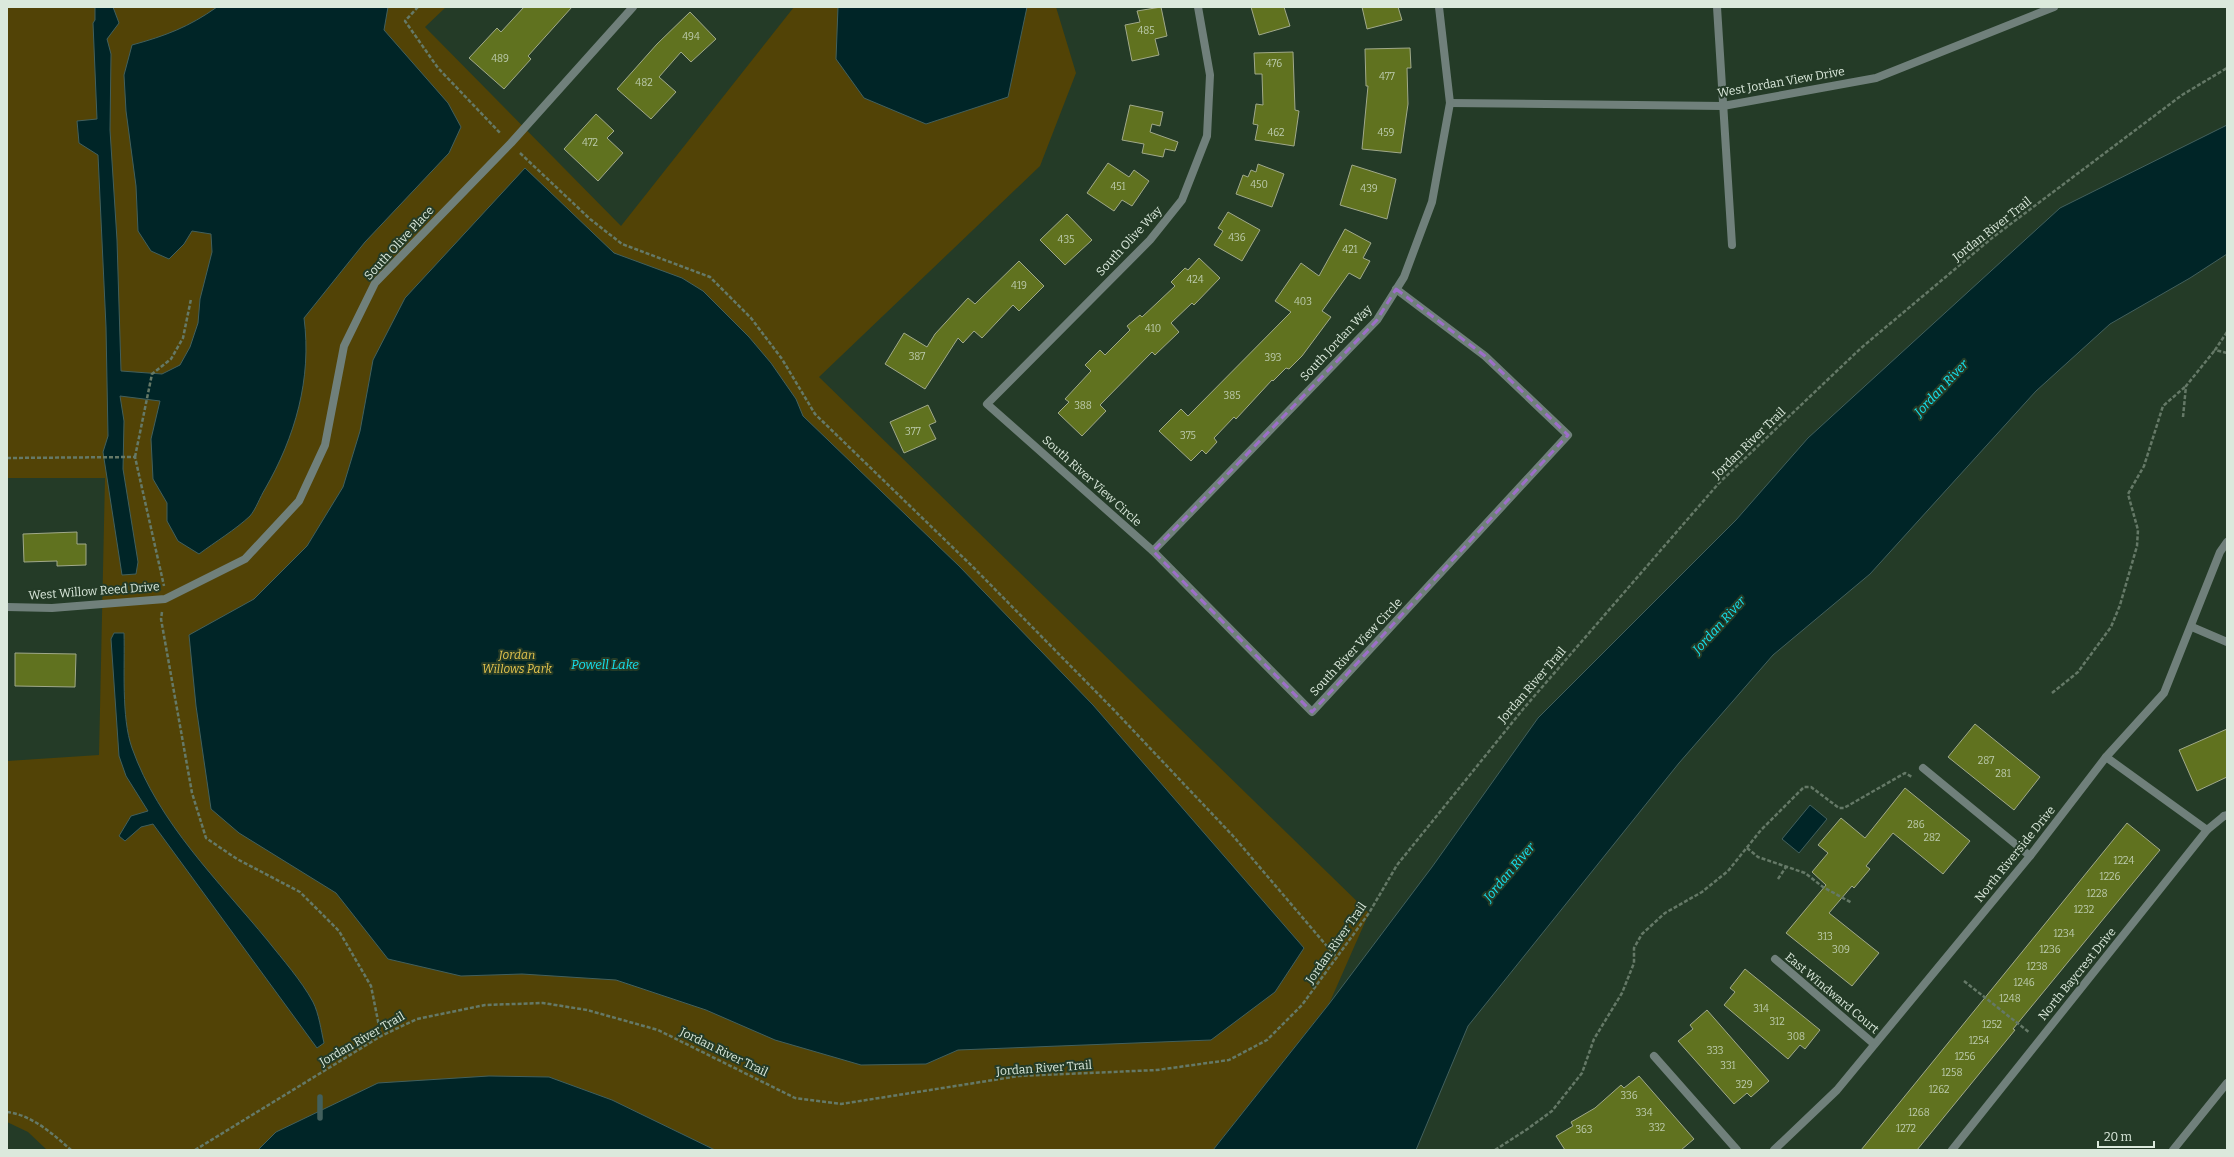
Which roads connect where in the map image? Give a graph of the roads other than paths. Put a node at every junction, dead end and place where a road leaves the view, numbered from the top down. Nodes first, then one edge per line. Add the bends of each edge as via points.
1 (633, 7) edge
2 (1198, 7) edge
3 (1439, 7) edge
4 (1717, 7) edge
5 (2049, 8) edge
6 (1450, 103) junction
7 (1723, 106) junction
8 (1732, 245) dead end
9 (1396, 289) junction
10 (987, 404) joint
11 (2227, 542) edge
12 (1153, 551) junction
13 (246, 559) joint
14 (7, 607) edge
15 (2192, 627) junction
16 (2227, 642) edge
17 (2106, 757) junction
18 (1923, 768) road end
19 (2226, 815) edge
20 (2207, 830) junction
21 (2030, 856) junction
22 (1775, 960) dead end
23 (1874, 1044) junction
24 (1654, 1056) dead end
25 (2227, 1083) edge
26 (1737, 1150) edge
27 (1774, 1150) edge
28 (1952, 1150) edge
29 (2173, 1150) edge

1 - 13 street, South Olive Place via 511,143 375,283 344,346 324,445 299,501
2 - 10 street, South Olive Way via 1210,75 1207,136 1182,200 1150,240
3 - 6 street, South Jordan Way
4 - 7 street
5 - 7 street, West Jordan View Drive via 1876,78
6 - 7 street, West Jordan View Drive
6 - 9 street, South Jordan Way via 1432,202 1404,277
7 - 8 street
9 - 12 street, South Jordan Way via 1377,320
9 - 12 street, South River View Circle via 1485,356 1568,435 1312,712
10 - 12 street, South River View Circle
11 - 15 street, North Riverside Drive via 2220,552
13 - 14 street, West Willow Reed Drive via 165,599 52,608
15 - 16 street
15 - 17 street, North Riverside Drive via 2164,693
17 - 20 street
17 - 21 street, North Riverside Drive
18 - 21 street
19 - 20 street, North Baycrest Drive
20 - 28 street, North Baycrest Drive
21 - 23 street, North Riverside Drive
22 - 23 street, East Windward Court
23 - 27 street, North Riverside Drive via 1837,1090
24 - 26 street
25 - 29 street

